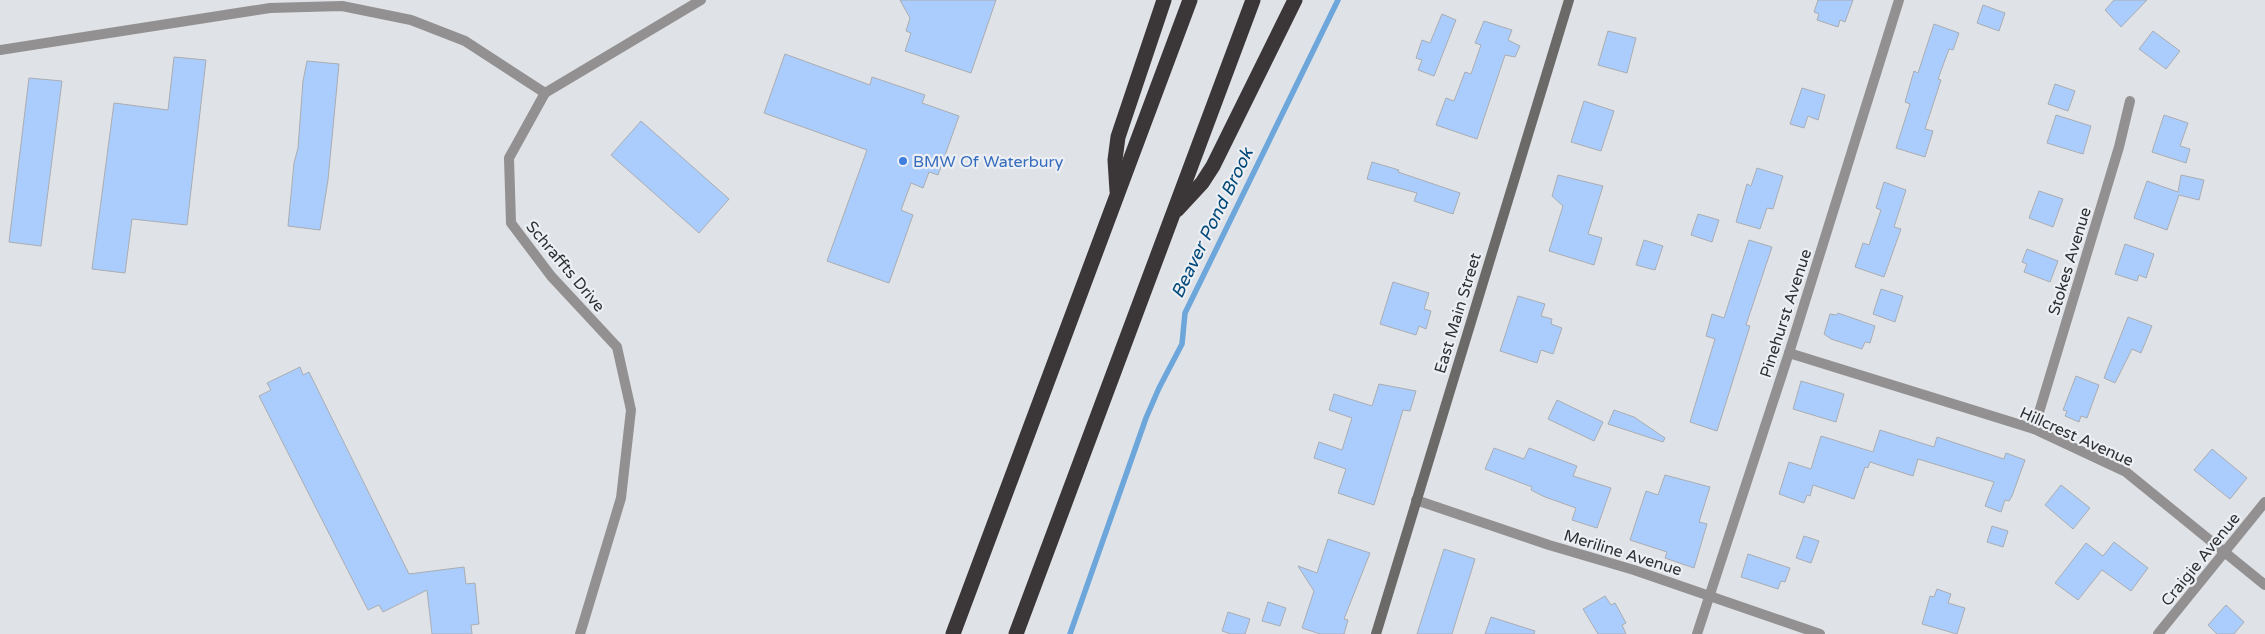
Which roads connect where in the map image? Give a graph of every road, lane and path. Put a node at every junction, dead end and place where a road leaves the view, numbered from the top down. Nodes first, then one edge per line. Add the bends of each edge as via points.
1 (700, 0) edge
2 (1164, 0) edge
3 (1190, 0) edge
4 (1253, 0) edge
5 (1295, 0) edge
6 (1569, 0) edge
7 (1900, 0) edge
8 (0, 50) edge
9 (545, 93) junction
10 (2130, 102) dead end
11 (1118, 194) junction
12 (1173, 215) junction
13 (1789, 354) junction
14 (2034, 429) junction
15 (1416, 500) junction
16 (2265, 502) edge
17 (2225, 551) junction
18 (2265, 585) edge
19 (1709, 596) junction
20 (580, 634) edge
21 (953, 634) edge
22 (1016, 634) edge
23 (1376, 634) edge
24 (1697, 634) edge
25 (1820, 634) edge
26 (2158, 634) edge

1 - 9 street
2 - 11 highway via 1118,138 1115,160
3 - 11 highway
4 - 12 highway
5 - 12 highway via 1213,166
6 - 15 main road, East Main Street
7 - 13 street, Pinehurst Avenue
8 - 9 street via 270,8 342,6 411,20 465,41
9 - 20 street, Schraffts Drive via 509,158 511,223 551,276 617,347 631,410 621,498
10 - 14 street, Stokes Avenue
11 - 21 highway
12 - 22 highway
13 - 14 street, Hillcrest Avenue
13 - 19 street, Pinehurst Avenue
14 - 17 street, Hillcrest Avenue via 2126,472
15 - 19 street, Meriline Avenue
15 - 23 main road, East Main Street
16 - 17 street, Craigie Avenue
17 - 18 street, Hillcrest Avenue
17 - 26 street, Craigie Avenue
19 - 24 street, Pinehurst Avenue
19 - 25 street, Meriline Avenue

